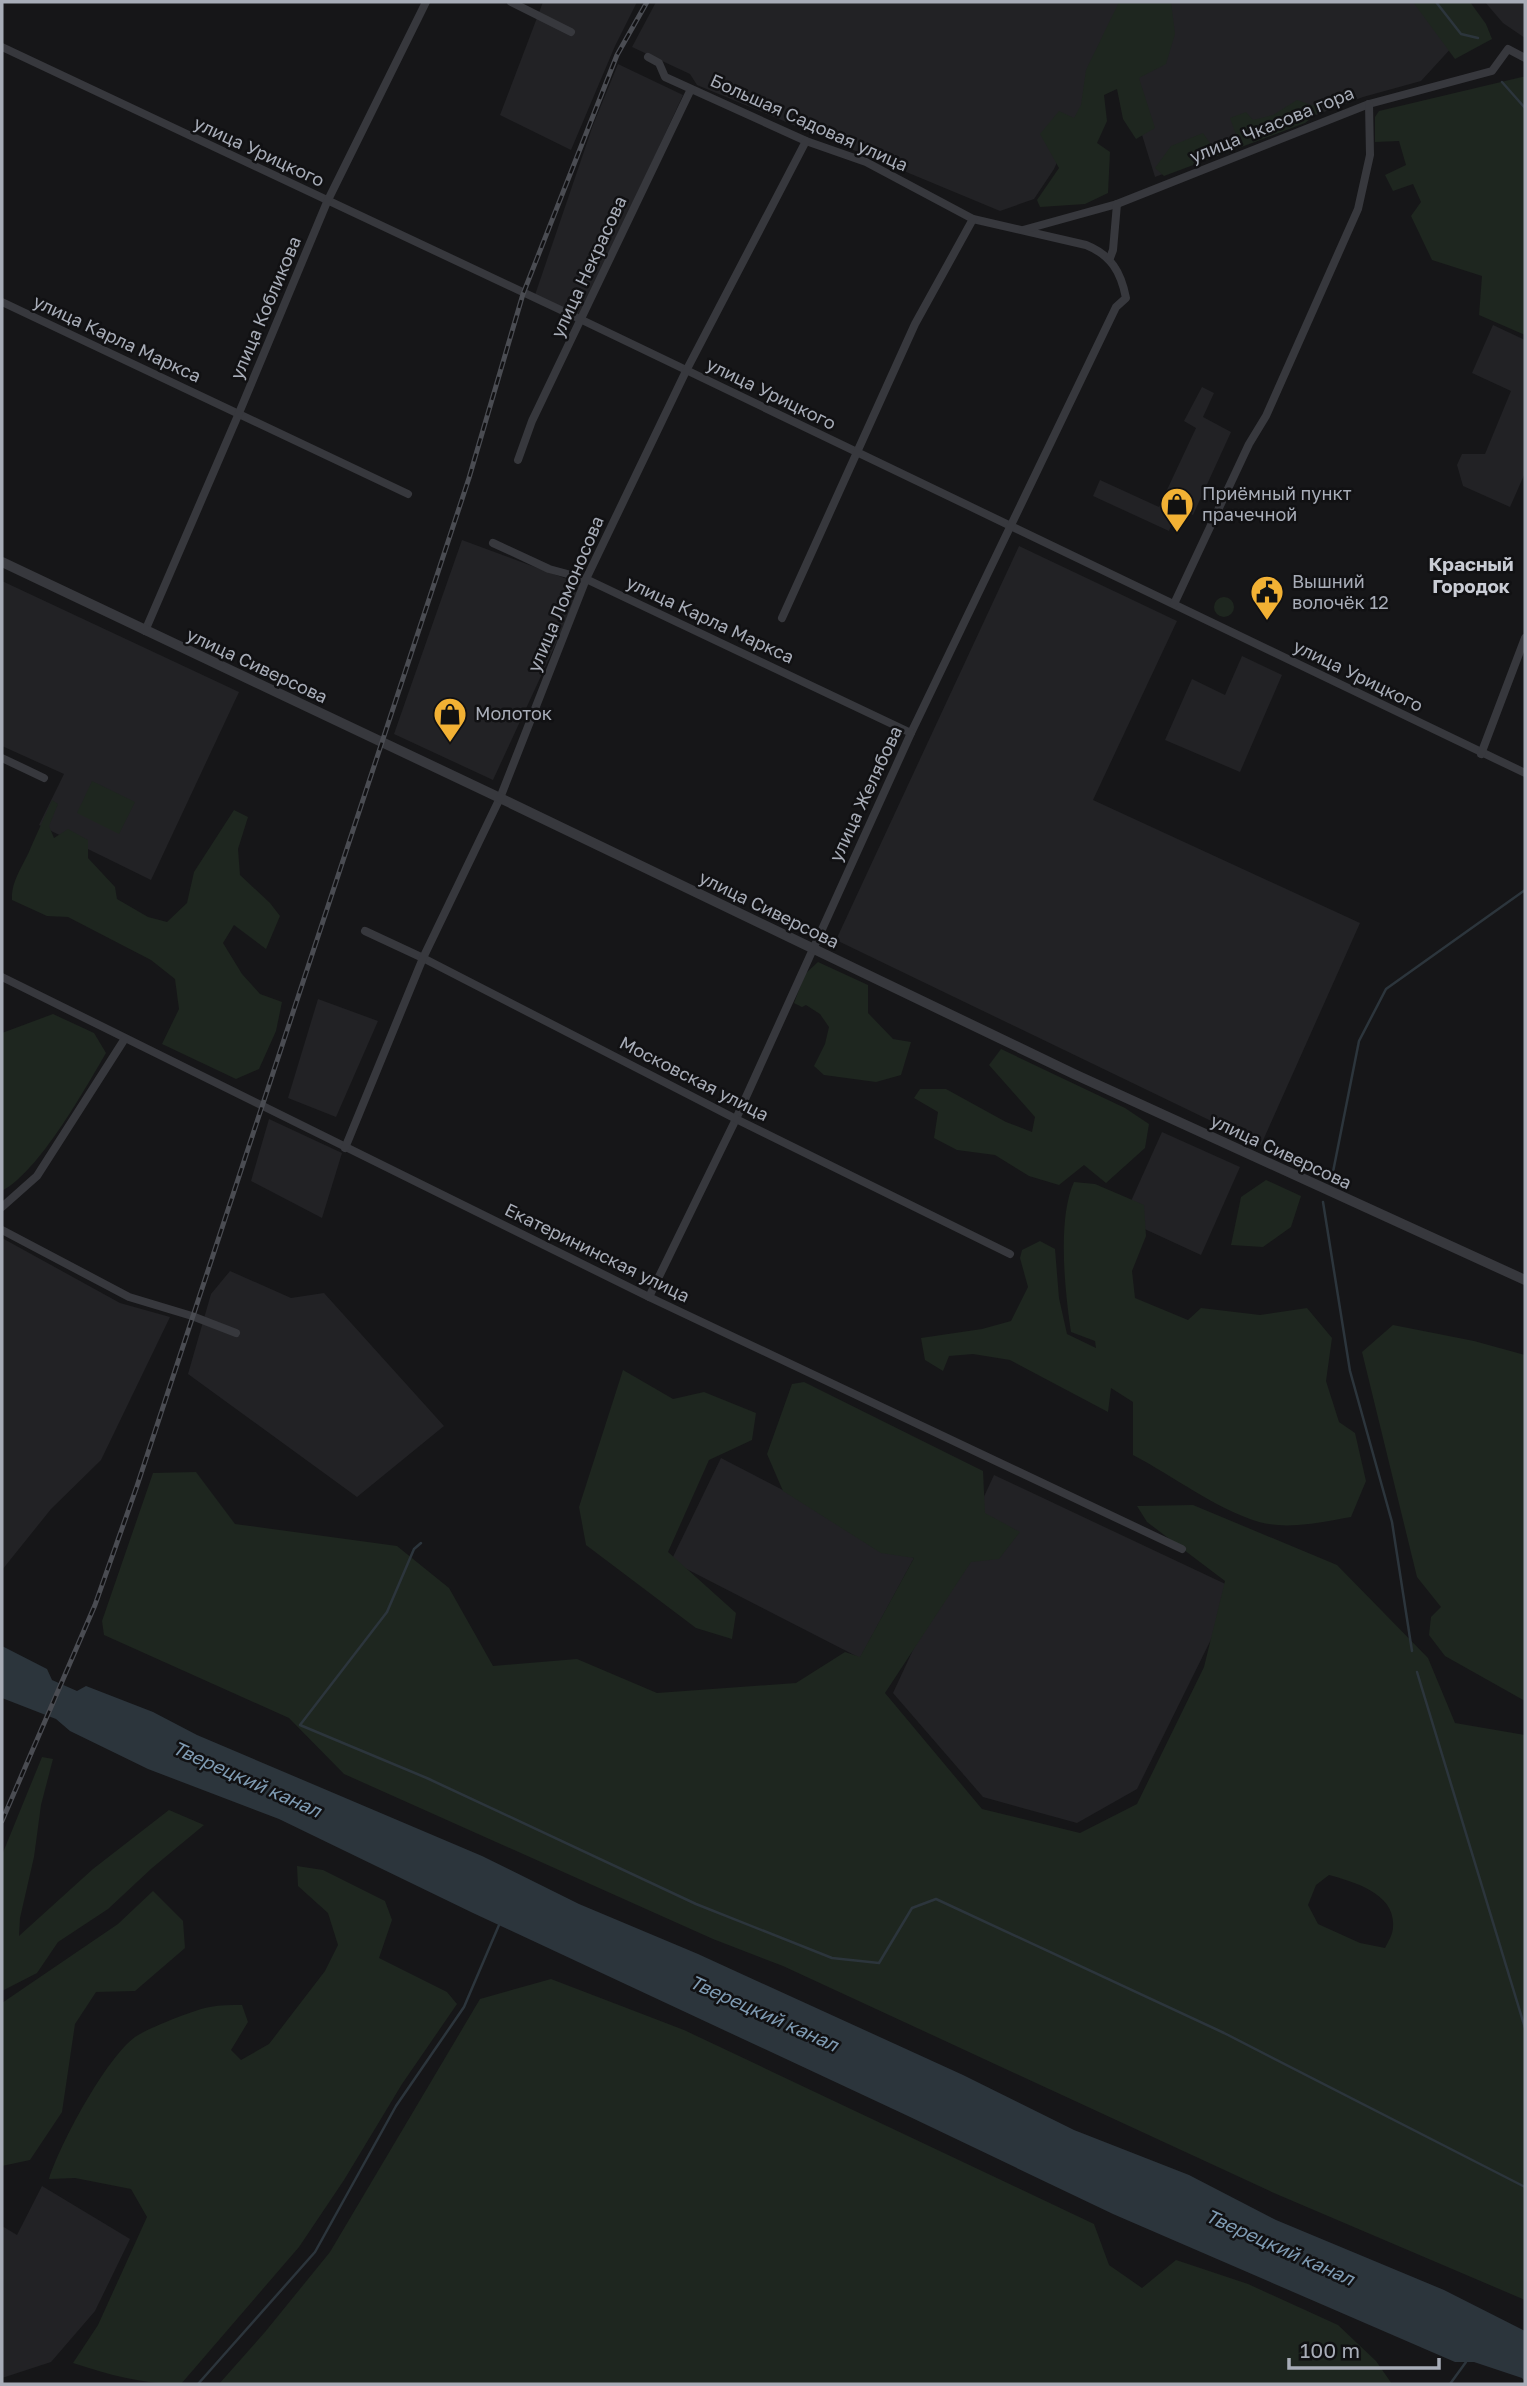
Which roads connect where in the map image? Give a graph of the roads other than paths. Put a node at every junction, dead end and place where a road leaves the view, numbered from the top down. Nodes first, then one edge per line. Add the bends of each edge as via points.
1 (426, 2) edge
2 (511, 2) edge
3 (571, 32) dead end
4 (2, 47) edge
5 (648, 57) dead end
6 (1525, 58) edge
7 (691, 89) junction
8 (1369, 104) junction
9 (806, 141) junction
10 (327, 202) junction
11 (1117, 205) junction
12 (973, 219) junction
13 (1021, 231) junction
14 (1110, 258) junction
15 (2, 302) edge
16 (582, 320) junction
17 (686, 371) junction
18 (239, 413) junction
19 (858, 454) junction
20 (518, 460) dead end
21 (408, 494) dead end
22 (1011, 526) junction
23 (493, 543) dead end
24 (2, 562) edge
25 (586, 579) junction
26 (1174, 604) junction
27 (782, 618) dead end
28 (145, 631) junction
29 (1525, 638) edge
30 (911, 733) junction
31 (1481, 754) junction
32 (2, 758) edge
33 (1525, 773) edge
34 (44, 778) dead end
35 (500, 798) junction
36 (365, 931) dead end
37 (812, 948) junction
38 (423, 958) junction
39 (2, 977) edge
40 (124, 1040) junction
41 (736, 1119) junction
42 (345, 1148) junction
43 (2, 1207) edge
44 (2, 1230) edge
45 (1010, 1254) dead end
46 (1525, 1280) edge
47 (649, 1297) junction
48 (236, 1333) dead end
49 (1182, 1549) dead end

1 - 10 street, улица Кобликова
2 - 3 street
4 - 10 street, улица Урицкого
5 - 7 street, Большая Садовая улица via 659,63 665,77
6 - 8 street, улица Чкасова гора via 1508,49 1492,71
7 - 9 street, Большая Садовая улица
7 - 16 street, улица Некрасова
8 - 11 street, улица Чкасова гора
8 - 26 street via 1370,155 1358,209 1278,391
9 - 12 street, Большая Садовая улица via 866,162
9 - 17 street, улица Ломоносова
10 - 16 street, улица Урицкого
10 - 18 street, улица Кобликова
11 - 13 street, улица Чкасова гора
11 - 14 street
12 - 13 street, Большая Садовая улица
12 - 19 street via 915,324
13 - 14 street, Большая Садовая улица via 1086,245
14 - 22 street, улица Желябова via 1126,298 1116,307
15 - 18 street, улица Карла Маркса
16 - 17 street, улица Урицкого
16 - 20 street, улица Некрасова
17 - 19 street, улица Урицкого
17 - 25 street, улица Ломоносова
18 - 21 street, улица Карла Маркса
18 - 28 street, улица Кобликова
19 - 22 street, улица Урицкого
19 - 27 street
22 - 26 street, улица Урицкого
22 - 30 street, улица Желябова
23 - 25 street, улица Карла Маркса via 549,569
24 - 28 street, улица Сиверсова
25 - 30 street, улица Карла Маркса
25 - 35 street, улица Ломоносова
26 - 31 street, улица Урицкого
28 - 35 street, улица Сиверсова
29 - 31 street
30 - 37 street, улица Желябова
31 - 33 street, улица Урицкого
32 - 34 street
35 - 37 street, улица Сиверсова
35 - 38 street, улица Ломоносова
36 - 38 street, Московская улица
37 - 41 street, улица Желябова
37 - 46 street, улица Сиверсова
38 - 41 street, Московская улица
38 - 42 street, улица Ломоносова
39 - 40 street, Екатерининская улица
40 - 42 street, Екатерининская улица
40 - 43 street via 37,1177
41 - 45 street, Московская улица
41 - 47 street, улица Желябова
42 - 47 street, Екатерининская улица
44 - 48 street via 128,1297
47 - 49 street, Екатерининская улица

